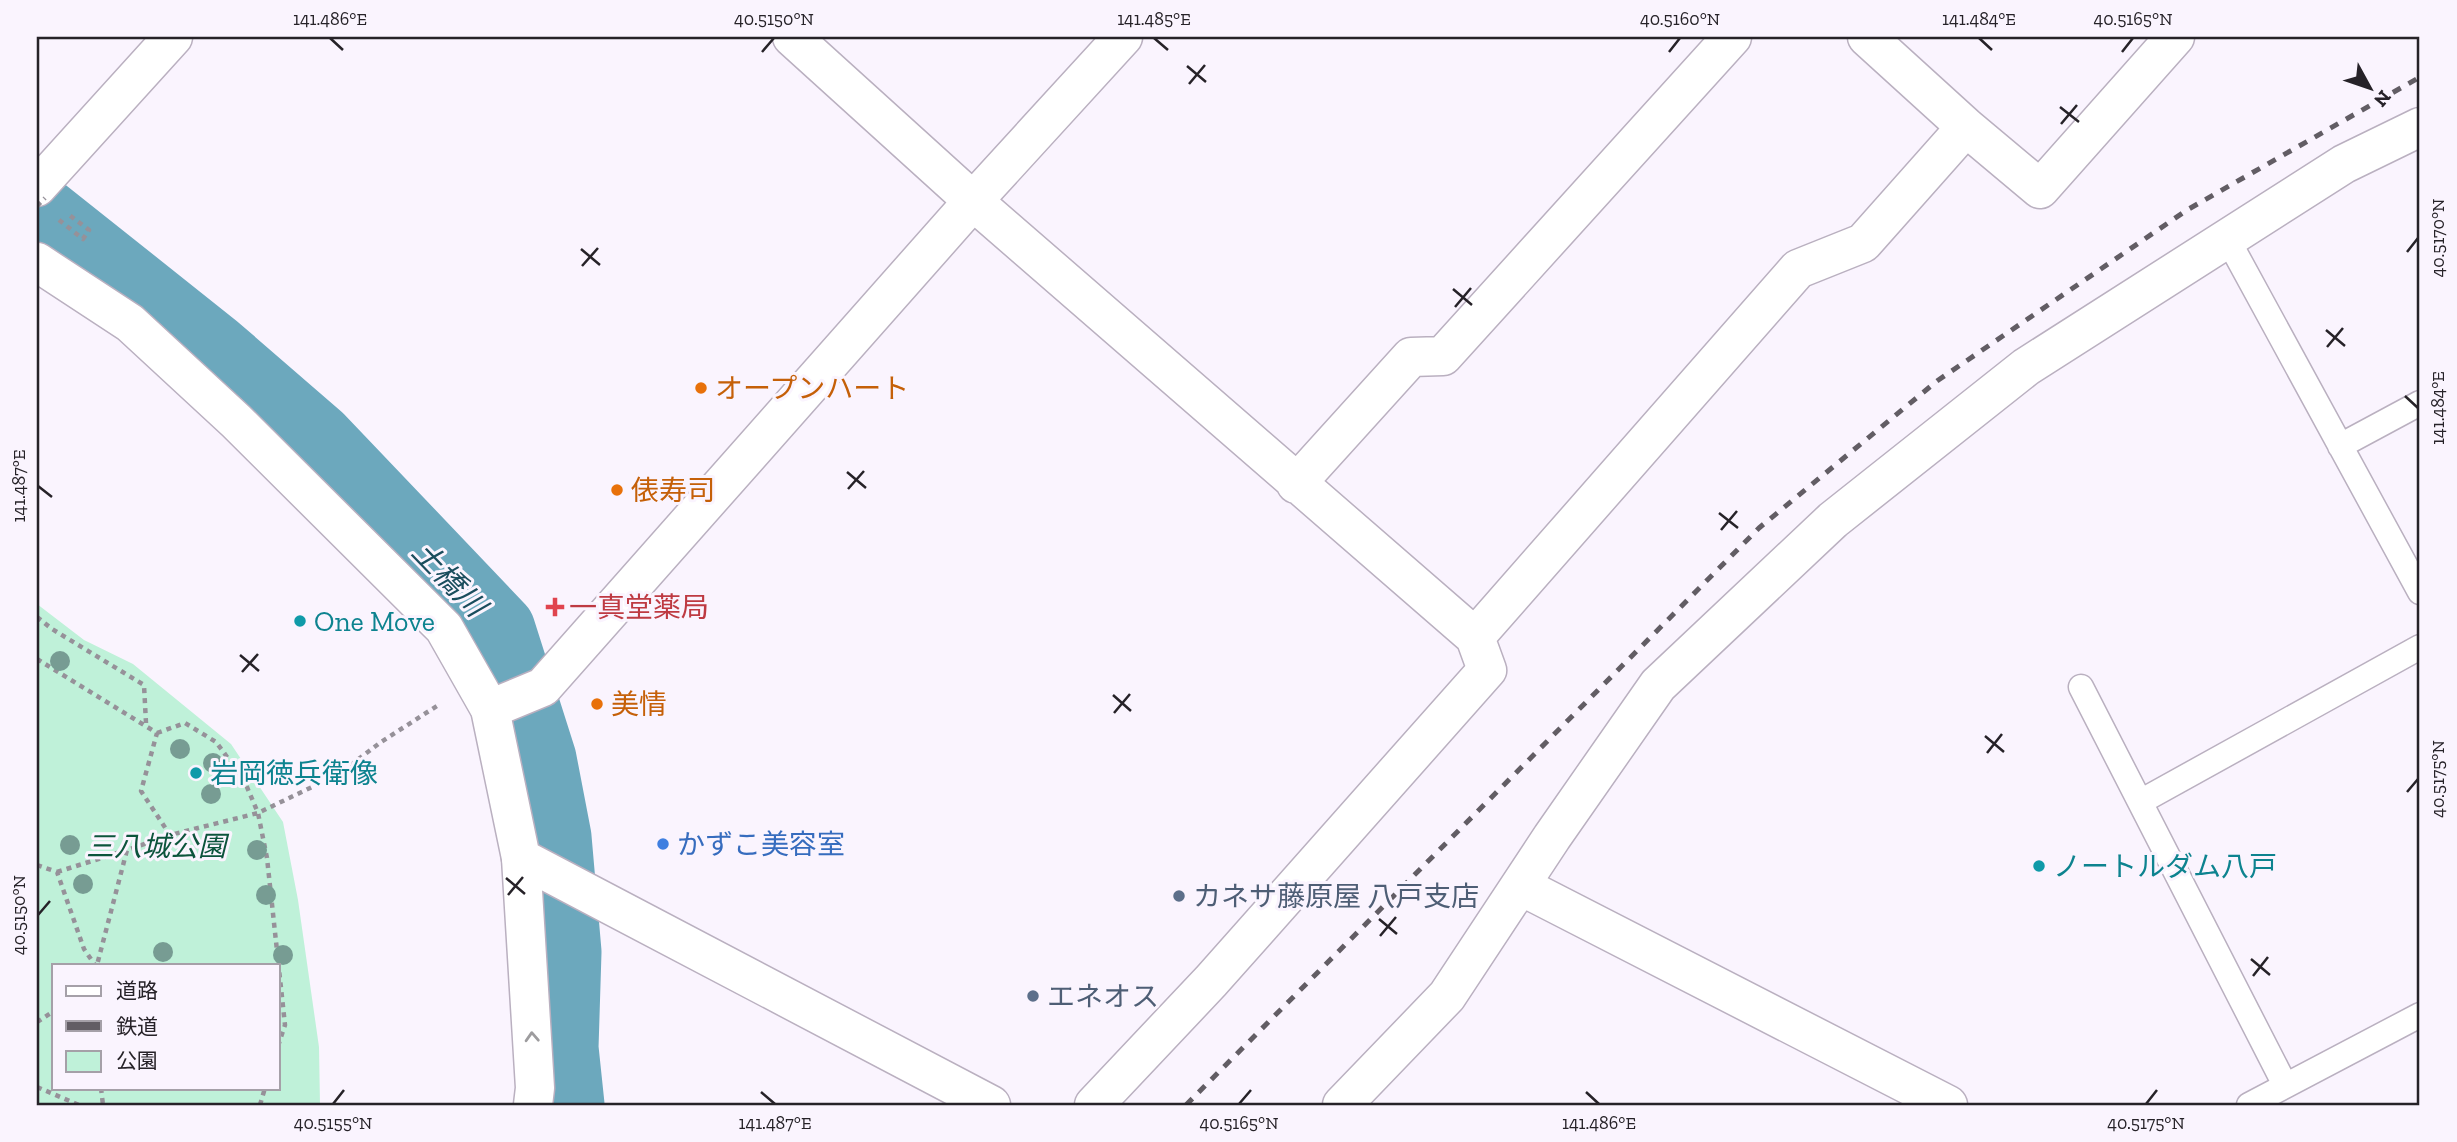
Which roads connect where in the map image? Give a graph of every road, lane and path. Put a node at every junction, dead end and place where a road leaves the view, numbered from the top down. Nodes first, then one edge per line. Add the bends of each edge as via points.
1 (173, 37) edge
2 (792, 37) edge
3 (1123, 37) edge
4 (1732, 37) edge
5 (2175, 37) edge
6 (1873, 38) edge
7 (1966, 127) junction
8 (2420, 127) edge
9 (41, 192) edge
10 (973, 201) junction
11 (37, 206) edge
12 (2227, 238) junction
13 (37, 262) edge
14 (2420, 403) edge
15 (2340, 446) junction
16 (1296, 484) junction
17 (2420, 592) edge
18 (37, 617) edge
19 (1475, 637) junction
20 (2420, 647) edge
21 (37, 659) edge
22 (2081, 687) dead end
23 (482, 694) junction
24 (146, 724) junction
25 (156, 733) junction
26 (2140, 802) junction
27 (258, 813) junction
28 (170, 835) junction
29 (127, 849) junction
30 (521, 858) junction
31 (37, 865) edge
32 (57, 872) junction
33 (1521, 886) junction
34 (95, 964) edge
35 (96, 964) edge
36 (278, 964) edge
37 (280, 979) edge
38 (52, 1012) edge
39 (2420, 1014) edge
40 (37, 1022) edge
41 (280, 1040) edge
42 (2285, 1085) junction
43 (37, 1087) edge
44 (978, 1102) edge
45 (79, 1105) edge
46 (533, 1105) edge
47 (1094, 1105) edge
48 (1342, 1105) edge
49 (1948, 1105) edge
50 (2249, 1105) edge

1 - 9 street
2 - 10 street
3 - 10 street
4 - 16 street via 1443,356 1410,357
5 - 7 street via 2040,189
6 - 7 street
7 - 19 street via 1863,243 1798,269
8 - 12 street via 2344,164
9 - 11 path, bridge
10 - 16 street
10 - 23 street via 543,687
12 - 15 lane
12 - 33 street via 2026,367 1833,520 1658,685
13 - 23 street via 130,323 236,421 444,628
14 - 15 lane
15 - 17 lane
16 - 19 street
18 - 24 path via 144,685
19 - 47 street via 1487,670 1211,981
20 - 26 lane
21 - 24 path
22 - 26 lane
23 - 27 path via 381,742 339,774
23 - 30 street
24 - 25 path
25 - 27 path via 185,723 216,742 244,780
25 - 28 path via 141,791
26 - 42 lane
27 - 28 path
27 - 36 path
28 - 29 path
29 - 32 path
29 - 35 path
30 - 44 street
46 -> 30 street
31 - 32 path
32 - 34 path via 84,949
33 - 48 street via 1447,996
33 - 49 street
37 - 41 path via 285,1025
38 - 40 path
39 - 42 lane
42 - 50 lane
43 - 45 path

